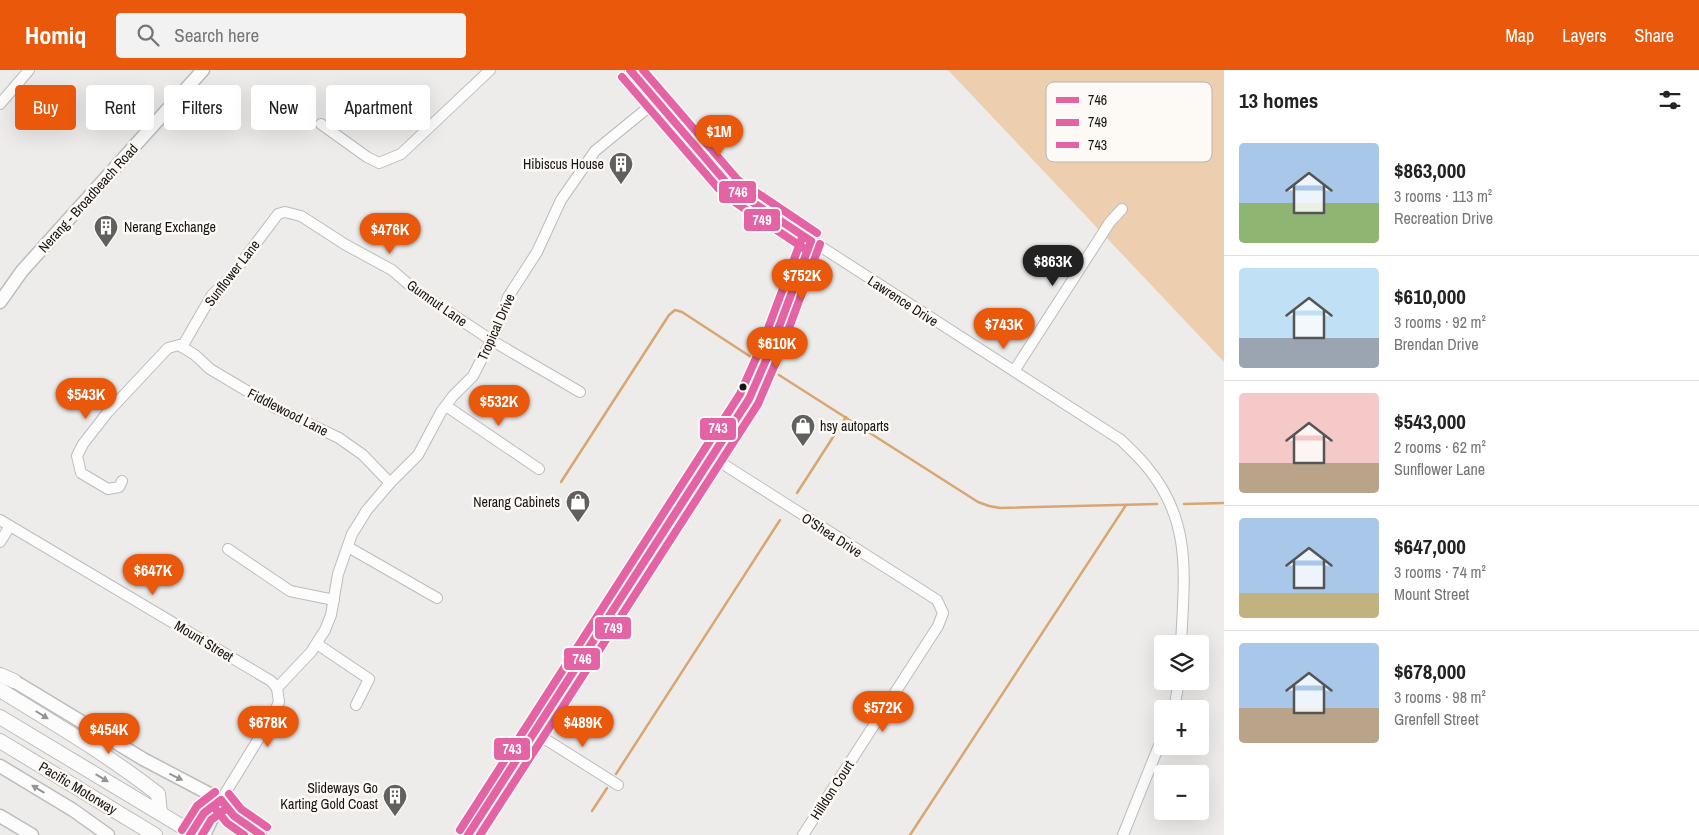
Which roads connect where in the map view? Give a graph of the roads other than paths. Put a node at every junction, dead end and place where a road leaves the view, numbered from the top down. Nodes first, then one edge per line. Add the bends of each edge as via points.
1 (29, 70) edge
2 (203, 70) edge
3 (490, 70) edge
4 (630, 70) edge
5 (656, 102) junction
6 (0, 104) edge
7 (321, 124) dead end
8 (1122, 209) dead end
9 (278, 214) joint
10 (811, 241) junction
11 (14, 281) junction
12 (0, 295) edge
13 (0, 302) edge
14 (492, 340) junction
15 (182, 347) junction
16 (1014, 371) junction
17 (580, 392) dead end
18 (446, 406) junction
19 (712, 457) junction
20 (539, 469) dead end
21 (122, 481) dead end
22 (390, 483) junction
23 (0, 520) edge
24 (10, 526) junction
25 (0, 542) edge
26 (348, 547) junction
27 (228, 549) dead end
28 (437, 598) dead end
29 (334, 600) junction
30 (941, 618) joint
31 (1181, 635) edge
32 (317, 644) junction
33 (0, 674) edge
34 (14, 680) joint
35 (277, 688) junction
36 (0, 690) edge
37 (356, 705) dead end
38 (0, 717) edge
39 (534, 732) junction
40 (0, 741) edge
41 (1155, 755) edge
42 (0, 766) edge
43 (618, 785) dead end
44 (221, 800) junction
45 (160, 813) junction
46 (0, 816) edge
47 (207, 819) junction
48 (32, 835) edge
49 (108, 835) edge
50 (155, 835) edge
51 (190, 835) edge
52 (196, 835) edge
53 (204, 835) edge
54 (261, 835) edge
55 (468, 835) edge
56 (803, 835) edge
57 (1124, 835) edge

1 - 6 street
2 - 11 main road, Nerang - Broadbeach Road
3 - 7 street via 401,154 379,163
4 - 5 street, Lawrence Drive
5 - 10 street, Lawrence Drive via 731,188
5 - 14 street, Tropical Drive via 595,151 561,200 537,252 508,297
8 - 16 street
9 - 14 street, Gumnut Lane via 285,212 301,216 392,270 414,289
9 - 15 street, Sunflower Lane via 230,278 212,295
10 - 16 street, Lawrence Drive
10 - 19 street via 760,377
11 - 12 main road, Nerang - Broadbeach Road
11 - 13 main road, Nerang - Broadbeach Road
14 - 17 street, Gumnut Lane
14 - 18 street, Tropical Drive via 474,376
15 - 21 street via 168,348 150,366 108,412 77,456 81,473 96,483 108,489 119,487
15 - 22 street, Fiddlewood Lane via 210,369 267,403 344,441
16 - 31 street, Lawrence Drive via 1121,440 1148,467 1164,492 1176,518 1183,545
18 - 20 street
18 - 22 street, Tropical Drive via 418,455
19 - 30 street, O'Shea Drive via 937,600 943,614
19 - 39 street
22 - 26 street, Tropical Drive via 352,534
23 - 24 street, Mount Street
24 - 25 street
24 - 35 street, Mount Street via 271,681
26 - 28 street
26 - 29 street, Tropical Drive via 338,574
27 - 29 street via 290,591
29 - 32 street, Tropical Drive via 331,616
30 - 56 street, Hilldon Court
32 - 35 street, Tropical Drive
32 - 37 street via 369,679
33 - 34 highway
34 -> 44 main road via 143,759
35 - 44 street via 279,702 272,717
36 -> 45 highway via 152,788 158,794
38 -> 45 highway, Pacific Motorway
39 - 43 street
39 - 55 street
40 - 50 highway, Pacific Motorway
41 - 57 street
49 -> 42 main road
44 - 47 main road via 208,809
44 - 54 street via 234,816
45 - 52 highway, Pacific Motorway
46 - 48 main road
47 - 51 main road, bridge
47 - 53 main road

